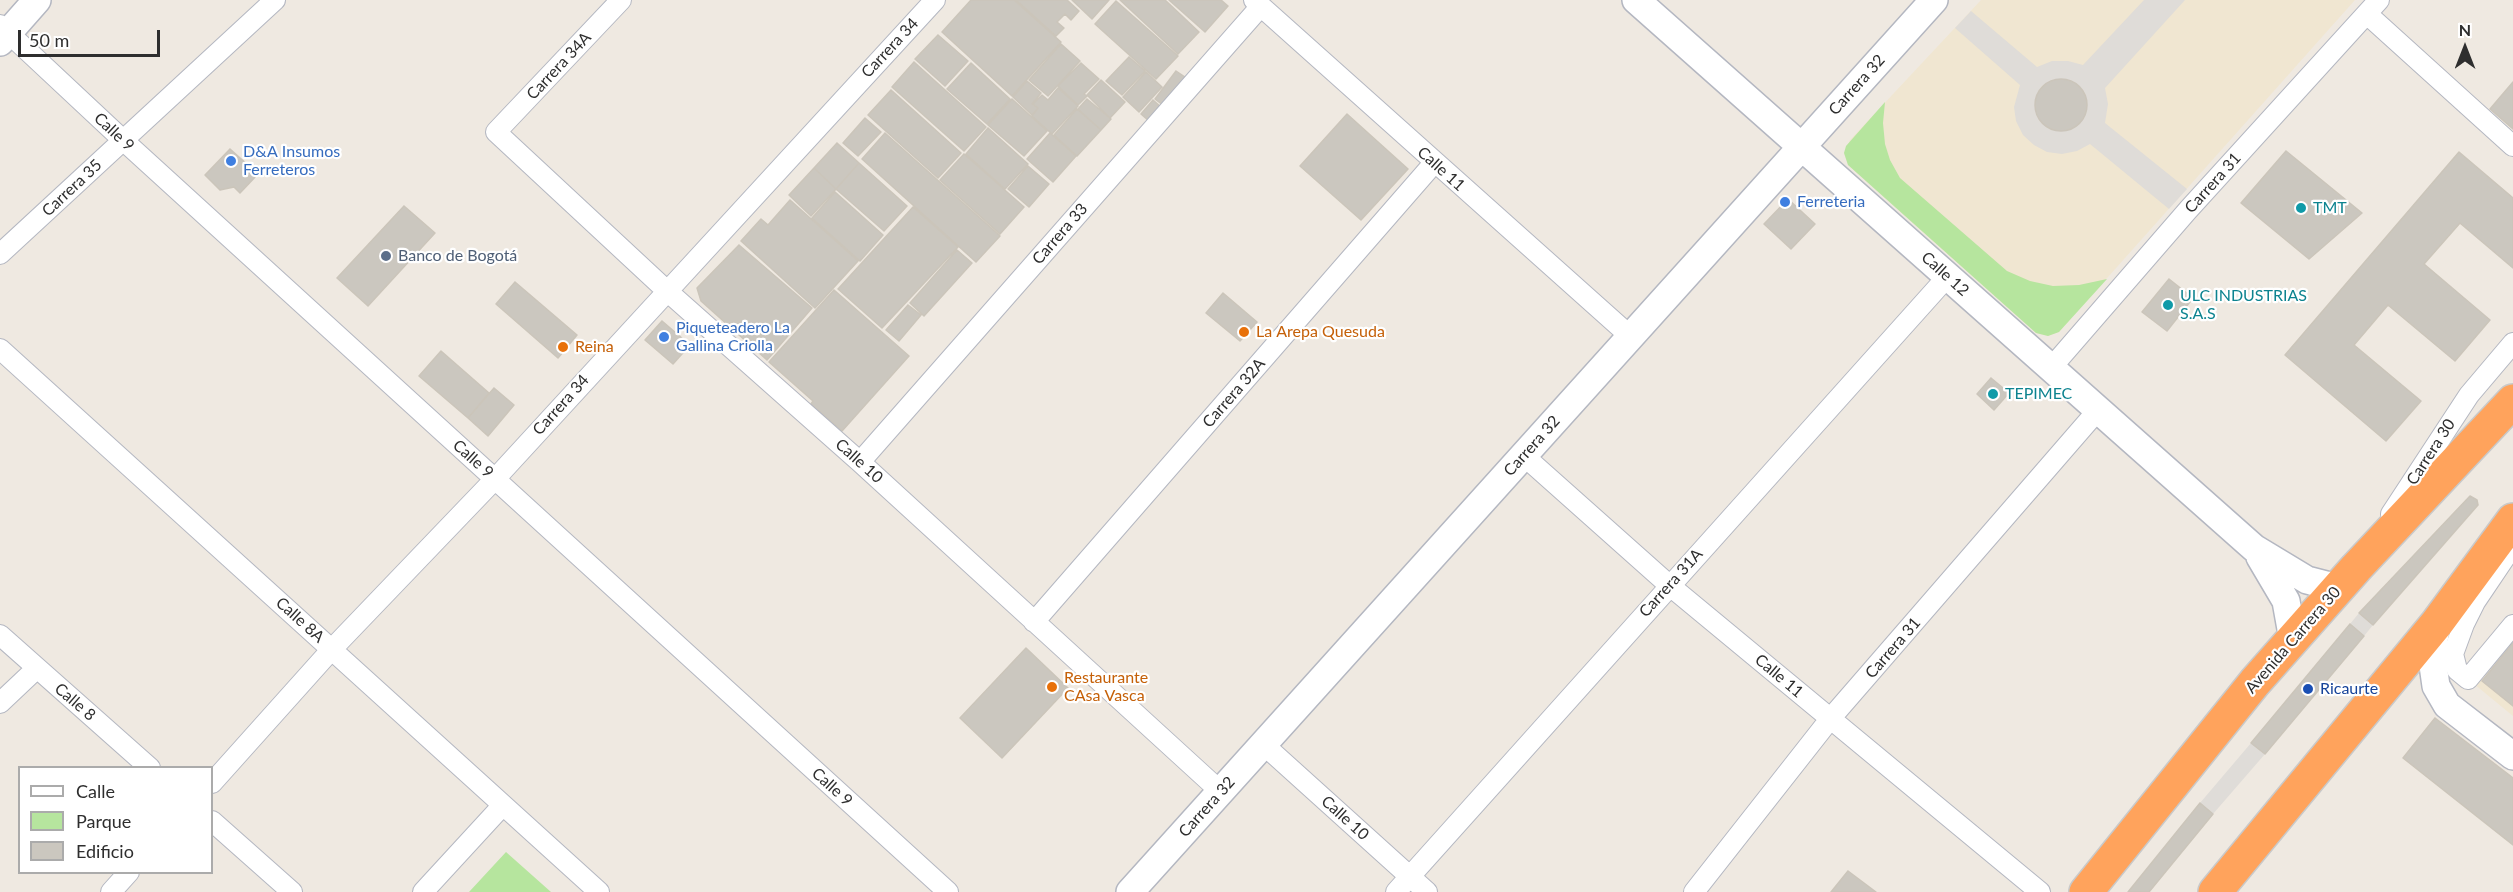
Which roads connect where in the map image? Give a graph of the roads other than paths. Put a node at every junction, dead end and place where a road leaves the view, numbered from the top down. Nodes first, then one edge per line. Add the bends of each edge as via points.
1 (37, 0) edge
2 (275, 0) edge
3 (621, 0) edge
4 (934, 0) edge
5 (1636, 0) edge
6 (1934, 0) edge
7 (1258, 3) edge
8 (2373, 7) edge
9 (3, 33) edge
10 (496, 132) joint
11 (124, 141) junction
12 (1801, 146) junction
13 (2513, 146) edge
14 (1434, 163) junction
15 (0, 254) edge
16 (1948, 276) junction
17 (666, 290) junction
18 (1630, 336) junction
19 (2513, 343) edge
20 (0, 349) edge
21 (2051, 368) junction
22 (2513, 401) edge
23 (2098, 410) junction
24 (1523, 455) junction
25 (860, 462) junction
26 (495, 479) junction
27 (2513, 520) edge
28 (2513, 546) edge
29 (2254, 548) junction
30 (2347, 578) junction
31 (1669, 585) junction
32 (1034, 622) junction
33 (2437, 623) junction
34 (2513, 626) edge
35 (0, 635) edge
36 (2293, 640) junction
37 (332, 649) junction
38 (36, 669) junction
39 (0, 703) edge
40 (1830, 719) junction
41 (1263, 744) junction
42 (2513, 756) edge
43 (148, 766) edge
44 (213, 782) edge
45 (1221, 791) junction
46 (503, 805) junction
47 (213, 822) edge
48 (128, 874) edge
49 (1410, 877) junction
50 (111, 892) edge
51 (292, 892) edge
52 (423, 892) edge
53 (599, 892) edge
54 (948, 892) edge
55 (1130, 892) edge
56 (1396, 892) edge
57 (1427, 892) edge
58 (1694, 892) edge
59 (2040, 892) edge
60 (2086, 892) edge
61 (2215, 892) edge

1 - 9 street
2 - 11 street, Carrera 35
3 - 10 street, Carrera 34A
4 - 17 street, Carrera 34
5 - 12 street, Calle 12
6 - 12 street, Carrera 32
7 - 14 street, Calle 11
7 - 25 street, Carrera 33
8 - 13 street
8 - 21 street, Carrera 31
9 - 11 street, Calle 9
10 - 17 street, Calle 10
11 - 15 street, Carrera 35
11 - 26 street, Calle 9
12 - 16 street, Calle 12
12 - 18 street, Carrera 32
14 - 18 street, Calle 11
14 - 32 street, Carrera 32A
16 - 21 street, Calle 12
16 - 31 street, Carrera 31A
17 - 25 street, Calle 10
17 - 26 street, Carrera 34
18 - 24 street, Carrera 32
19 - 30 street, Carrera 30 via 2463,404
20 - 37 street, Calle 8A
21 - 23 street, Calle 12
22 - 30 highway, Avenida Carrera 30
23 - 29 street, Calle 12
23 - 40 street, Carrera 31
24 - 31 street, Calle 11
24 - 41 street, Carrera 32
25 - 32 street, Calle 10
26 - 37 street, Carrera 34
26 - 54 street, Calle 9
27 - 33 highway
28 - 34 street via 2464,624 2453,654 2457,670 2468,679
29 - 30 street, Calle 12 via 2307,580
29 - 36 street, Calle 12 via 2282,591
30 - 36 highway, Avenida Carrera 30
31 - 40 street, Calle 11
31 - 49 street, Carrera 31A
32 - 45 street, Calle 10
33 - 42 street via 2433,646 2436,686 2447,705
33 - 61 highway
35 - 38 street, Calle 8
36 - 60 highway, Avenida Carrera 30
37 - 44 street, Carrera 34
37 - 46 street, Calle 8A
38 - 39 street
38 - 43 street, Calle 8
40 - 58 street, Carrera 31
40 - 59 street, Calle 11
41 - 45 street, Carrera 32
41 - 49 street, Calle 10
45 - 55 street, Carrera 32
46 - 52 street
46 - 53 street, Calle 8A
47 - 51 street
48 - 50 street
49 - 56 street, Carrera 31A
49 - 57 street, Calle 10

